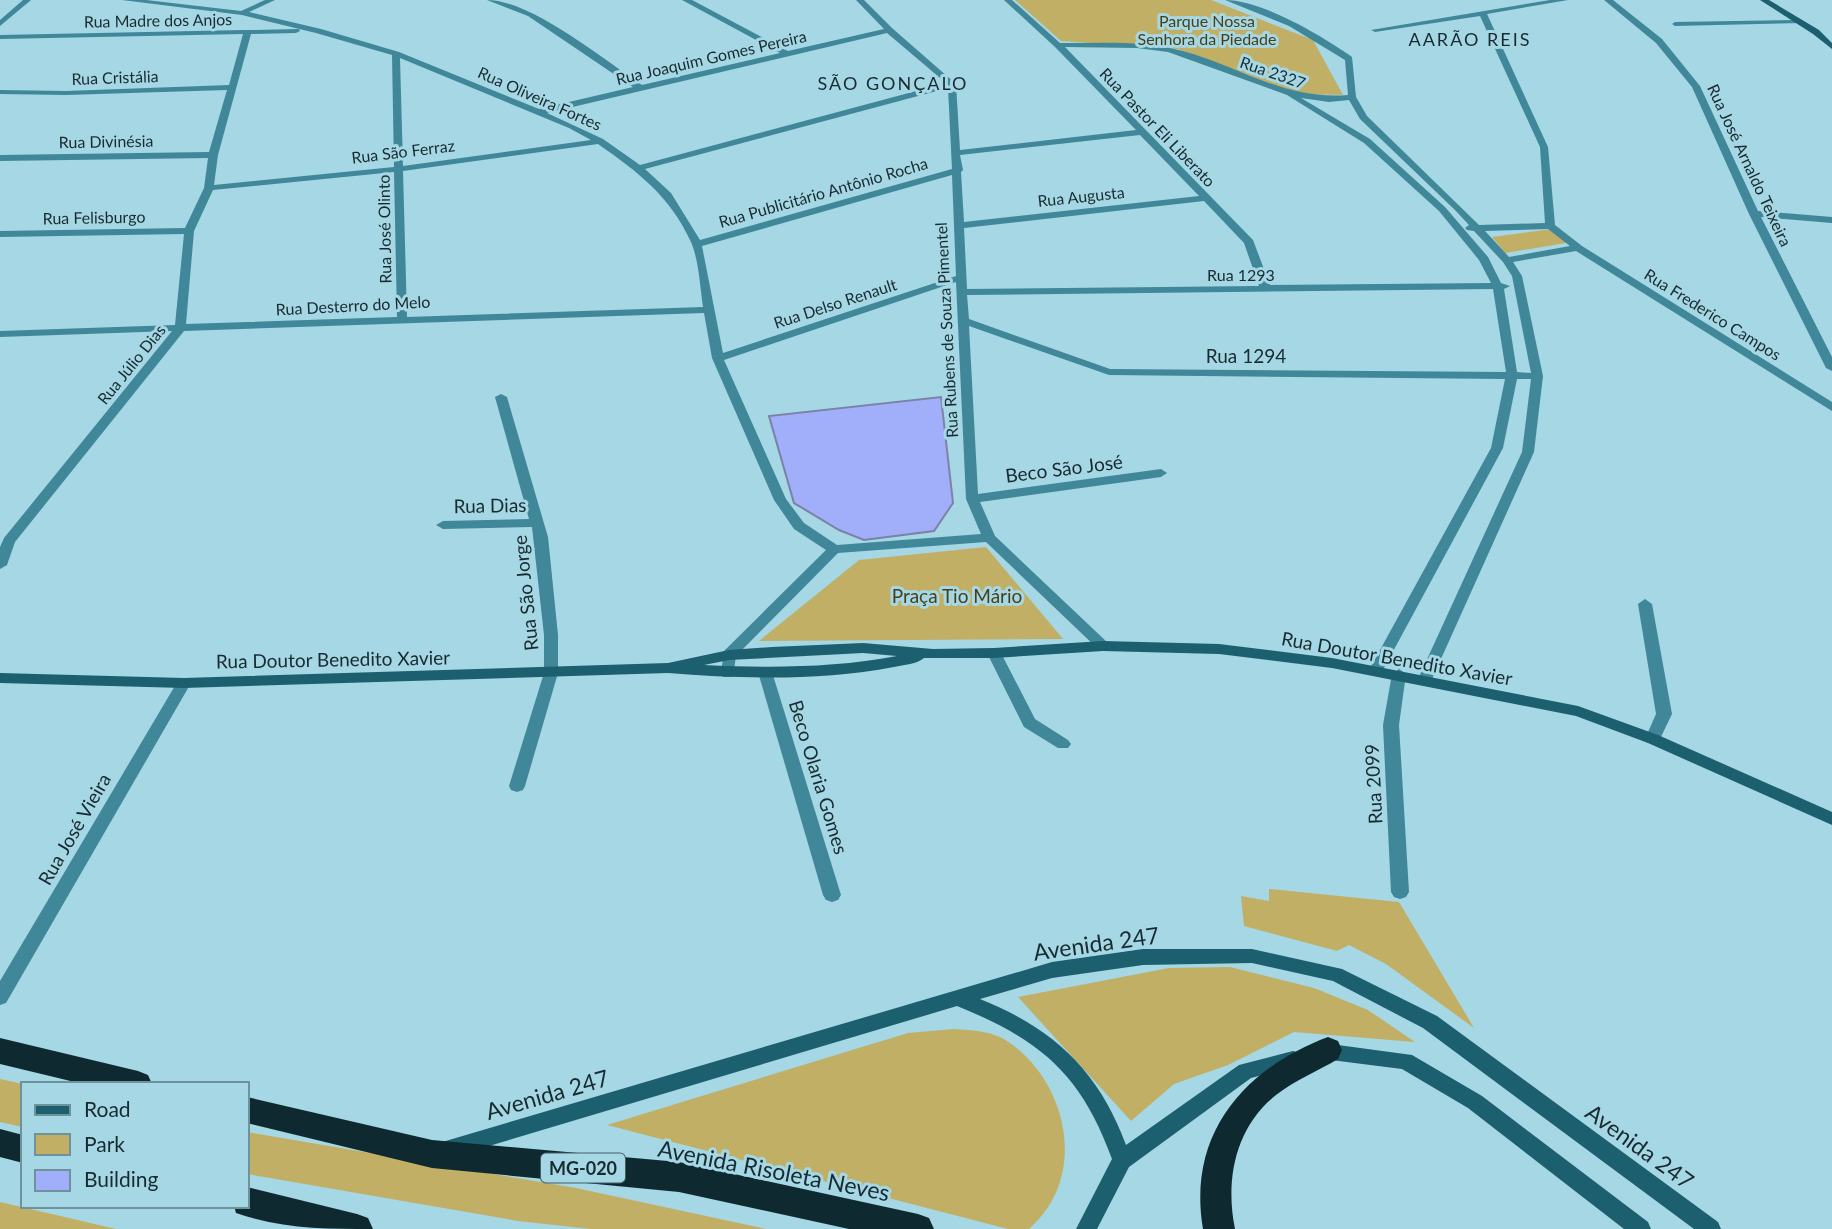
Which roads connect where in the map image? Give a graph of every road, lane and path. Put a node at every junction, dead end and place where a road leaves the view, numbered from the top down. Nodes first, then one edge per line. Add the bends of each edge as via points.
1 (26, 0) edge
2 (126, 0) edge
3 (206, 0) edge
4 (271, 0) edge
5 (491, 0) edge
6 (686, 0) edge
7 (860, 0) edge
8 (1008, 0) edge
9 (1229, 0) edge
10 (1564, 0) edge
11 (1608, 0) edge
12 (1764, 0) edge
13 (197, 6) junction
14 (242, 13) junction
15 (1483, 13) junction
16 (1801, 22) junction
17 (0, 24) edge
18 (1675, 24) dead end
19 (889, 30) junction
20 (1375, 30) dead end
21 (318, 31) junction
22 (248, 32) junction
23 (0, 37) edge
24 (1058, 45) junction
25 (1832, 47) edge
26 (396, 54) junction
27 (786, 54) junction
28 (952, 84) junction
29 (231, 86) junction
30 (640, 88) junction
31 (0, 92) edge
32 (1352, 97) junction
33 (1310, 102) junction
34 (538, 112) junction
35 (1144, 132) junction
36 (600, 141) junction
37 (957, 153) junction
38 (214, 155) junction
39 (0, 158) edge
40 (639, 168) junction
41 (398, 169) junction
42 (958, 170) junction
43 (209, 188) junction
44 (1208, 198) junction
45 (1754, 214) junction
46 (1832, 220) edge
47 (958, 226) junction
48 (1550, 226) junction
49 (1475, 228) junction
50 (1458, 229) junction
51 (189, 231) junction
52 (0, 233) edge
53 (697, 244) junction
54 (1578, 248) junction
55 (1507, 260) junction
56 (962, 277) junction
57 (1519, 285) junction
58 (1498, 287) junction
59 (1266, 290) junction
60 (964, 292) junction
61 (708, 310) junction
62 (402, 318) junction
63 (964, 321) junction
64 (180, 329) junction
65 (0, 334) edge
66 (718, 358) junction
67 (1832, 368) edge
68 (1512, 374) junction
69 (1536, 376) junction
70 (501, 397) dead end
71 (1832, 407) edge
72 (1161, 473) dead end
73 (972, 499) junction
74 (537, 523) junction
75 (443, 525) dead end
76 (989, 538) junction
77 (834, 549) junction
78 (0, 565) edge
79 (1645, 604) dead end
80 (1103, 646) junction
81 (994, 653) junction
82 (933, 654) junction
83 (729, 655) junction
84 (668, 668) junction
85 (1376, 670) junction
86 (765, 672) junction
87 (551, 673) junction
88 (729, 673) junction
89 (1399, 674) junction
90 (0, 678) edge
91 (1425, 679) junction
92 (184, 683) junction
93 (1653, 739) junction
94 (1063, 744) dead end
95 (517, 786) dead end
96 (1832, 819) edge
97 (1400, 892) dead end
98 (832, 895) dead end
99 (0, 997) edge
100 (957, 998) junction
101 (1328, 1050) junction
102 (0, 1051) edge
103 (130, 1082) edge
104 (248, 1110) edge
105 (0, 1143) edge
106 (21, 1148) edge
107 (432, 1154) junction
108 (1122, 1160) junction
109 (248, 1202) edge
110 (357, 1229) edge
111 (918, 1229) edge
112 (1086, 1229) edge
113 (1219, 1229) edge
114 (1641, 1229) edge
115 (1711, 1229) edge

1 - 17 street
2 - 13 street, Rua Oliveira Fortes
3 - 13 street
4 - 14 street
5 - 30 street via 531,14
6 - 27 street
7 - 19 street
8 - 24 street, Rua Pastor Eli Liberato
9 - 32 street via 1279,17 1323,39 1349,59
10 - 15 street
11 - 45 street, Rua José Arnaldo Teixeira via 1659,41 1696,86
12 - 16 street
13 - 14 street, Rua Oliveira Fortes
14 - 21 street, Rua Oliveira Fortes
15 - 20 street
15 - 48 street via 1544,147
16 - 18 lane
16 - 25 street
19 - 27 street, Rua Joaquim Gomes Pereira
19 - 28 street
21 - 22 street, Rua Madre dos Anjos
21 - 26 street, Rua Oliveira Fortes
22 - 23 street, Rua Madre dos Anjos
22 - 29 street, Rua Júlio Dias
24 - 33 street, Rua 2327 via 1181,53
24 - 35 street, Rua Pastor Eli Liberato
26 - 34 street, Rua Oliveira Fortes
26 - 41 street, Rua José Olinto
27 - 30 street, Rua Joaquim Gomes Pereira
28 - 37 street, Rua Rubens de Souza Pimentel
28 - 40 street
29 - 31 street, Rua Cristália
29 - 38 street, Rua Júlio Dias
30 - 34 street, Rua Joaquim Gomes Pereira
32 - 33 street, Rua 2327
32 - 49 street via 1383,139
33 - 50 street, Rua 2327 via 1367,141
34 - 36 street, Rua Oliveira Fortes
35 - 37 street
35 - 44 street, Rua Pastor Eli Liberato
36 - 40 street, Rua Oliveira Fortes
36 - 41 street, Rua São Ferraz
37 - 42 street, Rua Rubens de Souza Pimentel
38 - 39 street, Rua Divinésia
38 - 43 street, Rua Júlio Dias
40 - 53 street, Rua Oliveira Fortes via 668,195
41 - 43 street, Rua São Ferraz
41 - 62 street, Rua José Olinto
42 - 47 street, Rua Rubens de Souza Pimentel
42 - 53 street, Rua Publicitário Antônio Rocha
43 - 51 street, Rua Júlio Dias
44 - 47 street, Rua Augusta
44 - 59 street, Rua Pastor Eli Liberato via 1249,242
45 - 46 street
45 - 67 street, Rua José Arnaldo Teixeira
47 - 56 street, Rua Rubens de Souza Pimentel
48 - 49 street
48 - 54 street, Rua Frederico Campos
49 - 50 street
49 - 55 street
50 - 58 street, Rua 2327 via 1484,259
51 - 52 street, Rua Felisburgo
51 - 64 street, Rua Júlio Dias
53 - 61 street, Rua Oliveira Fortes
54 - 55 street
54 - 71 street, Rua Frederico Campos
55 - 57 street
56 - 60 street, Rua Rubens de Souza Pimentel
56 - 66 street, Rua Delso Renault
57 - 58 street, Rua 1293
57 - 69 street
58 - 59 street, Rua 1293
58 - 68 street, Rua 2327
59 - 60 street, Rua 1293
60 - 63 street, Rua Rubens de Souza Pimentel
61 - 62 street, Rua Desterro do Melo
61 - 66 street, Rua Oliveira Fortes
62 - 64 street, Rua Desterro do Melo
63 - 68 street, Rua 1294 via 1109,372
63 - 73 street, Rua Rubens de Souza Pimentel
64 - 65 street, Rua Desterro do Melo
64 - 78 street, Rua Júlio Dias via 9,541
66 - 77 street, Rua Oliveira Fortes via 780,500 800,526
68 - 69 street, Rua 1294
68 - 85 street via 1497,448
69 - 91 street via 1528,452
70 - 74 street, Rua São Jorge
72 - 73 street, Beco São José
73 - 76 street, Rua Rubens de Souza Pimentel
74 - 75 street, Rua Dias
74 - 87 street, Rua São Jorge via 551,635
76 - 77 street
76 - 80 street, Rua Rubens de Souza Pimentel
77 - 83 street
79 - 93 street via 1664,714
80 - 81 street, Rua Doutor Benedito Xavier
80 - 85 street, Rua Doutor Benedito Xavier via 1219,649
81 - 82 street, Rua Doutor Benedito Xavier
81 - 94 street via 1029,723
82 - 83 street, Rua Doutor Benedito Xavier via 863,649
82 - 86 street, Rua Doutor Benedito Xavier via 867,668
83 - 84 street, Rua Doutor Benedito Xavier
83 - 88 street
84 - 87 street, Rua Doutor Benedito Xavier
84 - 88 street, Rua Doutor Benedito Xavier
85 - 89 street, Rua Doutor Benedito Xavier
86 - 88 street, Rua Doutor Benedito Xavier
86 - 98 street, Beco Olaria Gomes
87 - 92 street, Rua Doutor Benedito Xavier
87 - 95 street, Rua São Jorge
89 - 91 street, Rua Doutor Benedito Xavier
89 - 97 street, Rua 2099 via 1391,725
90 - 92 street, Rua Doutor Benedito Xavier
91 - 93 street, Rua Doutor Benedito Xavier via 1578,711
92 - 99 street, Rua José Vieira
93 - 96 street, Rua Doutor Benedito Xavier
100 - 107 street, Avenida 247
100 - 108 street via 1012,1020 1042,1039 1077,1072 1104,1113
100 - 115 street, Avenida 247 via 1052,970 1143,957 1252,956 1336,974 1430,1022
101 - 108 street via 1246,1071
101 - 113 highway via 1265,1087 1239,1113 1216,1173
101 - 114 street via 1405,1061 1475,1102
102 - 103 highway
104 - 107 highway, Avenida Risoleta Neves / MG-020
105 - 106 highway
107 - 111 highway, Avenida Risoleta Neves / MG-020 via 679,1177
108 - 112 street
109 - 110 highway

